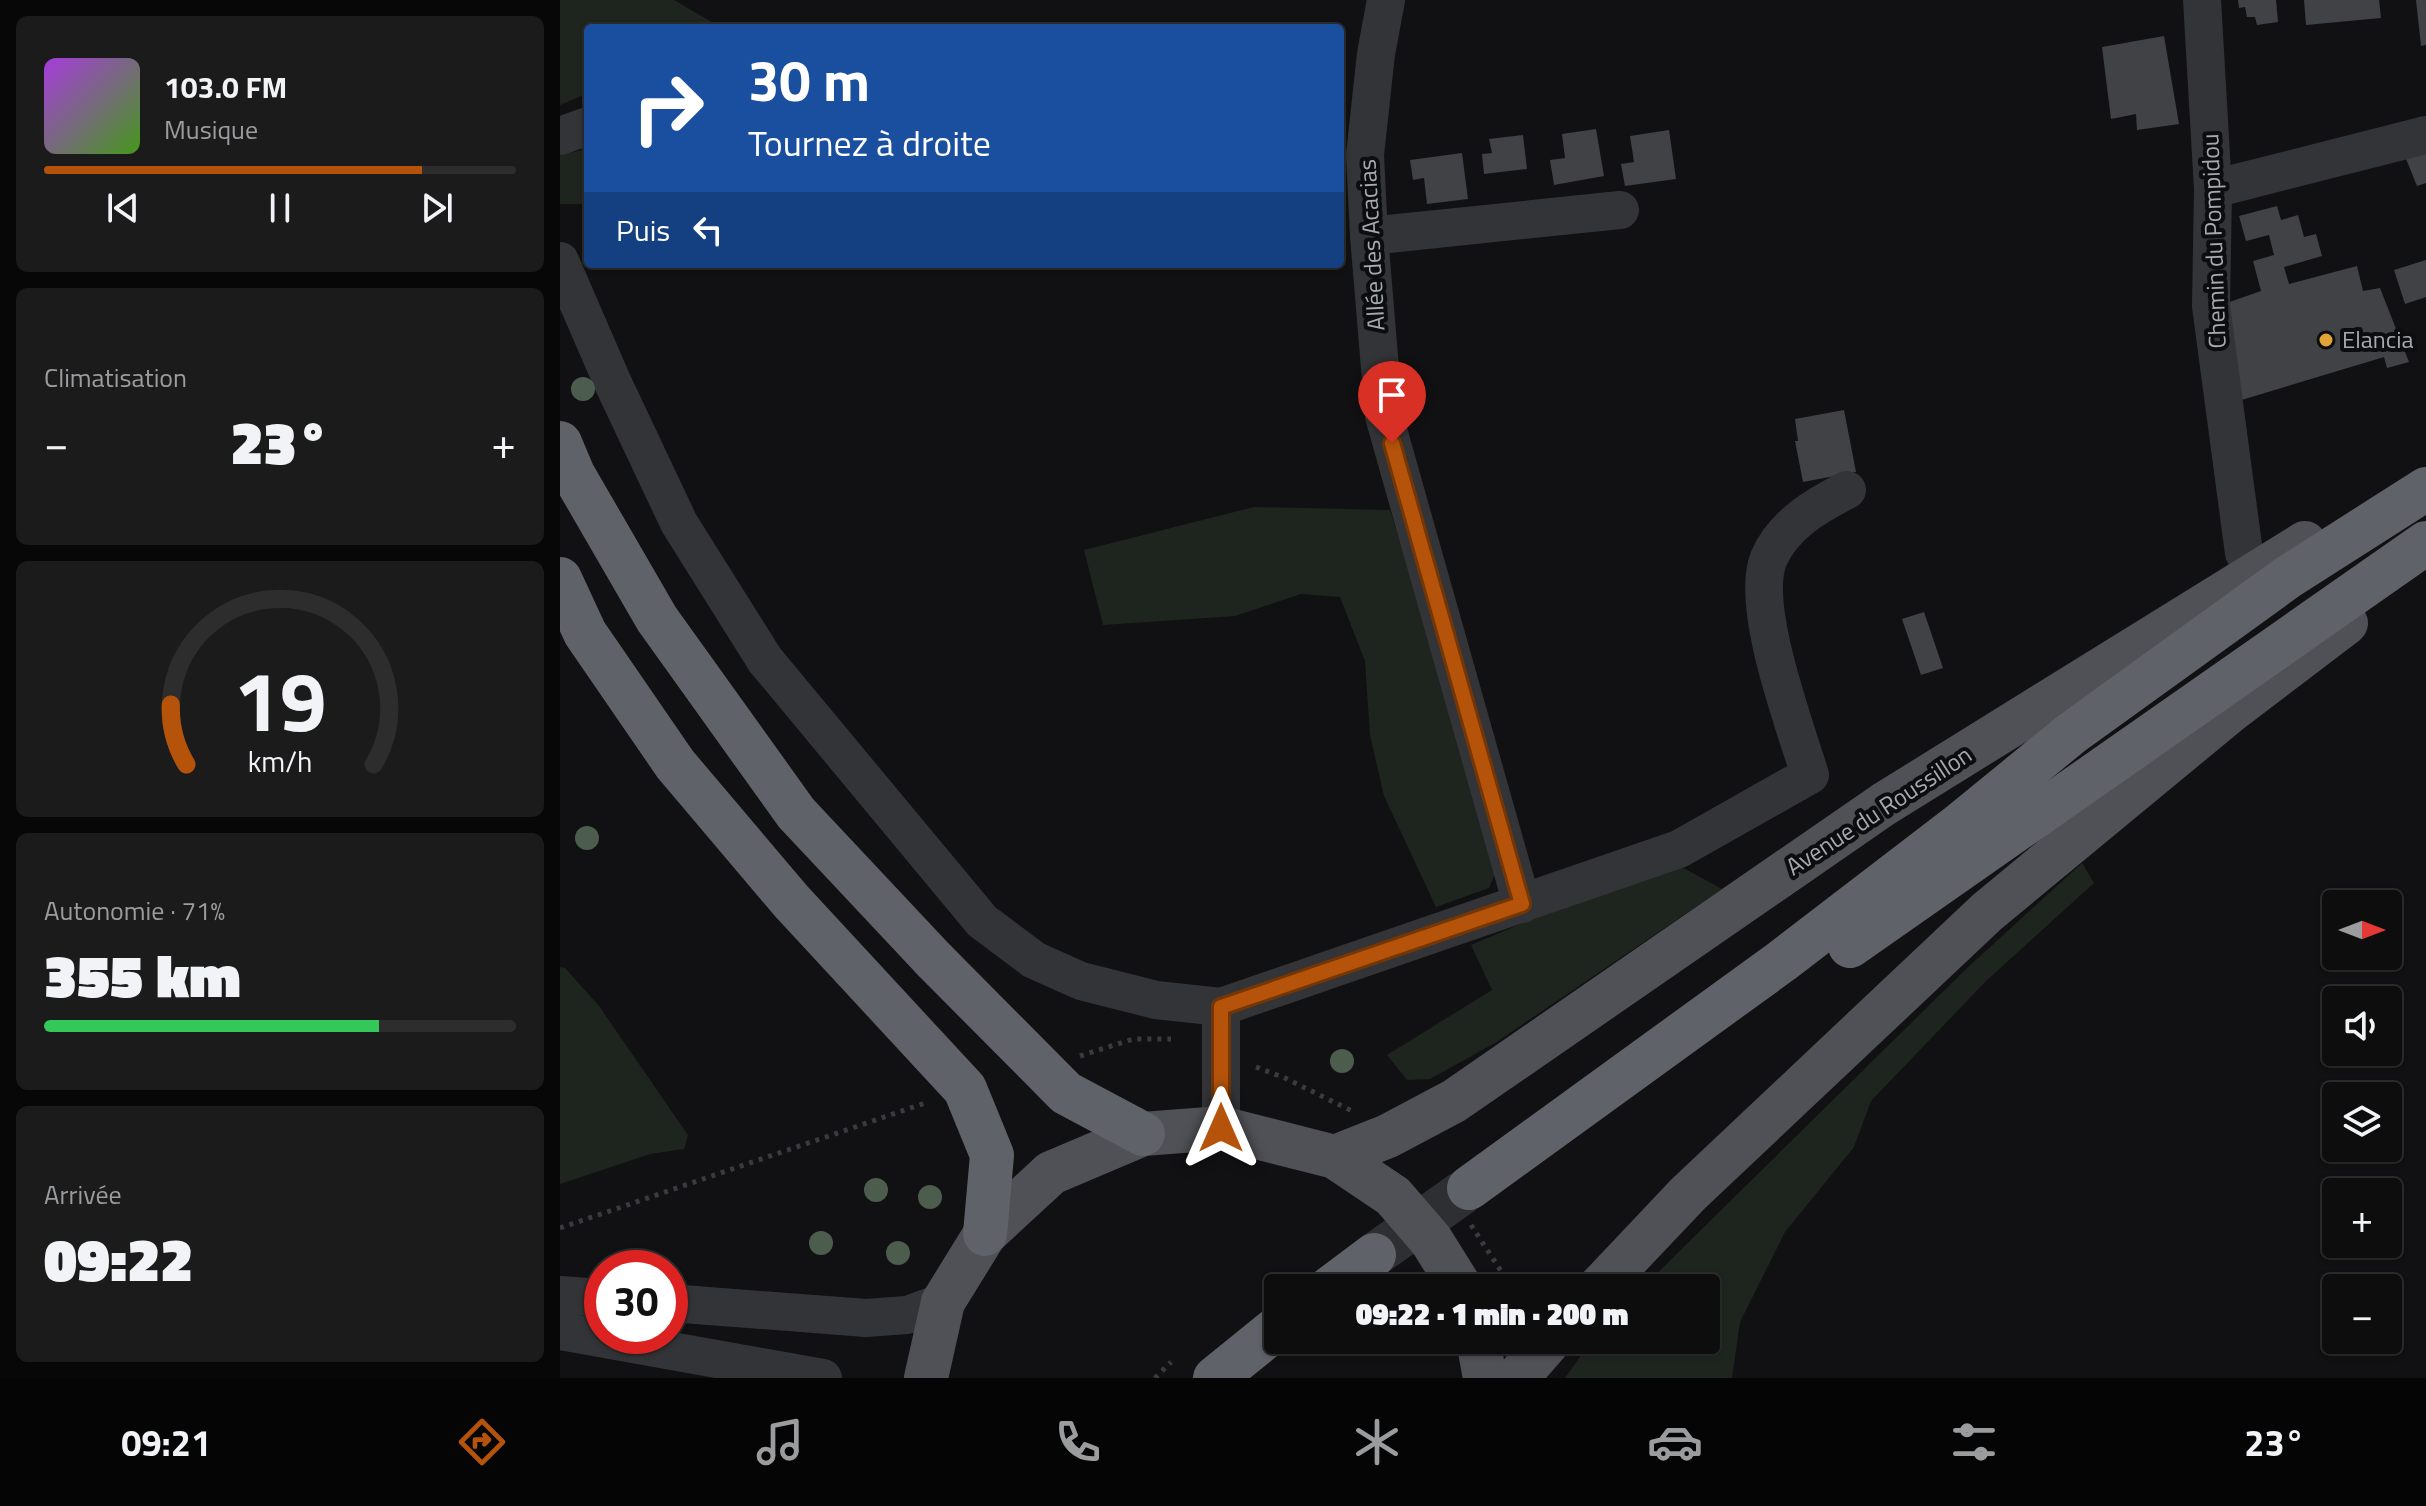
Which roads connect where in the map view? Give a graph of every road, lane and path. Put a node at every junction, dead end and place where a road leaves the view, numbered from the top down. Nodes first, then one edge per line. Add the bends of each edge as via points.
1 (1386, 0) edge
2 (2202, 0) edge
3 (584, 127) edge
4 (2426, 135) edge
5 (560, 136) edge
6 (2213, 189) junction
7 (1620, 210) dead end
8 (1369, 236) junction
9 (560, 261) edge
10 (560, 443) edge
11 (2426, 468) edge
12 (2426, 489) edge
13 (1847, 490) dead end
14 (2426, 543) edge
15 (2426, 562) edge
16 (2257, 573) junction
17 (560, 579) edge
18 (1522, 904) junction
19 (1221, 1007) junction
20 (1221, 1128) junction
21 (1143, 1134) junction
22 (1335, 1157) junction
23 (985, 1234) junction
24 (1452, 1274) edge
25 (1612, 1274) edge
26 (560, 1295) edge
27 (584, 1297) edge
28 (943, 1302) junction
29 (688, 1304) edge
30 (560, 1331) edge
31 (1264, 1338) edge
32 (1286, 1354) edge
33 (1481, 1354) edge
34 (1538, 1354) edge
35 (1171, 1362) dead end
36 (823, 1378) edge
37 (926, 1378) edge
38 (1155, 1378) edge
39 (1215, 1378) edge
40 (1255, 1378) edge
41 (1485, 1378) edge
42 (1517, 1378) edge

1 - 8 street, Allée des Acacias via 1365,155
2 - 6 street, Chemin du Pompidou
3 - 5 street
4 - 6 street
6 - 16 street, Chemin du Pompidou via 2211,306 2244,553
7 - 8 street
8 - 18 street, Allée des Acacias via 1384,416
9 - 19 street via 679,523 765,660 982,921 1034,960 1081,981 1156,1000
10 - 21 highway via 657,619 796,813 1066,1093
11 - 16 main road, Avenue du Roussillon
12 - 14 highway via 2288,577 2072,733 1476,1198
13 - 18 street via 1811,509 1787,530 1768,560 1764,596 1777,672 1810,775 1679,849
15 - 25 main road via 2229,712 1987,912 1688,1194
16 - 22 main road, Avenue du Roussillon via 1884,804 1454,1101
17 - 23 highway via 585,633 675,764 791,901 965,1089 992,1155
18 - 19 street
19 - 20 street
20 - 21 main road
20 - 22 main road
21 - 23 main road via 1051,1173
22 - 24 main road via 1393,1196
23 - 28 main road
26 - 27 street
28 - 29 street via 907,1315 866,1318
28 - 37 main road
30 - 36 street
31 - 39 highway
32 - 40 highway
33 - 41 main road
34 - 42 main road
35 - 38 path

